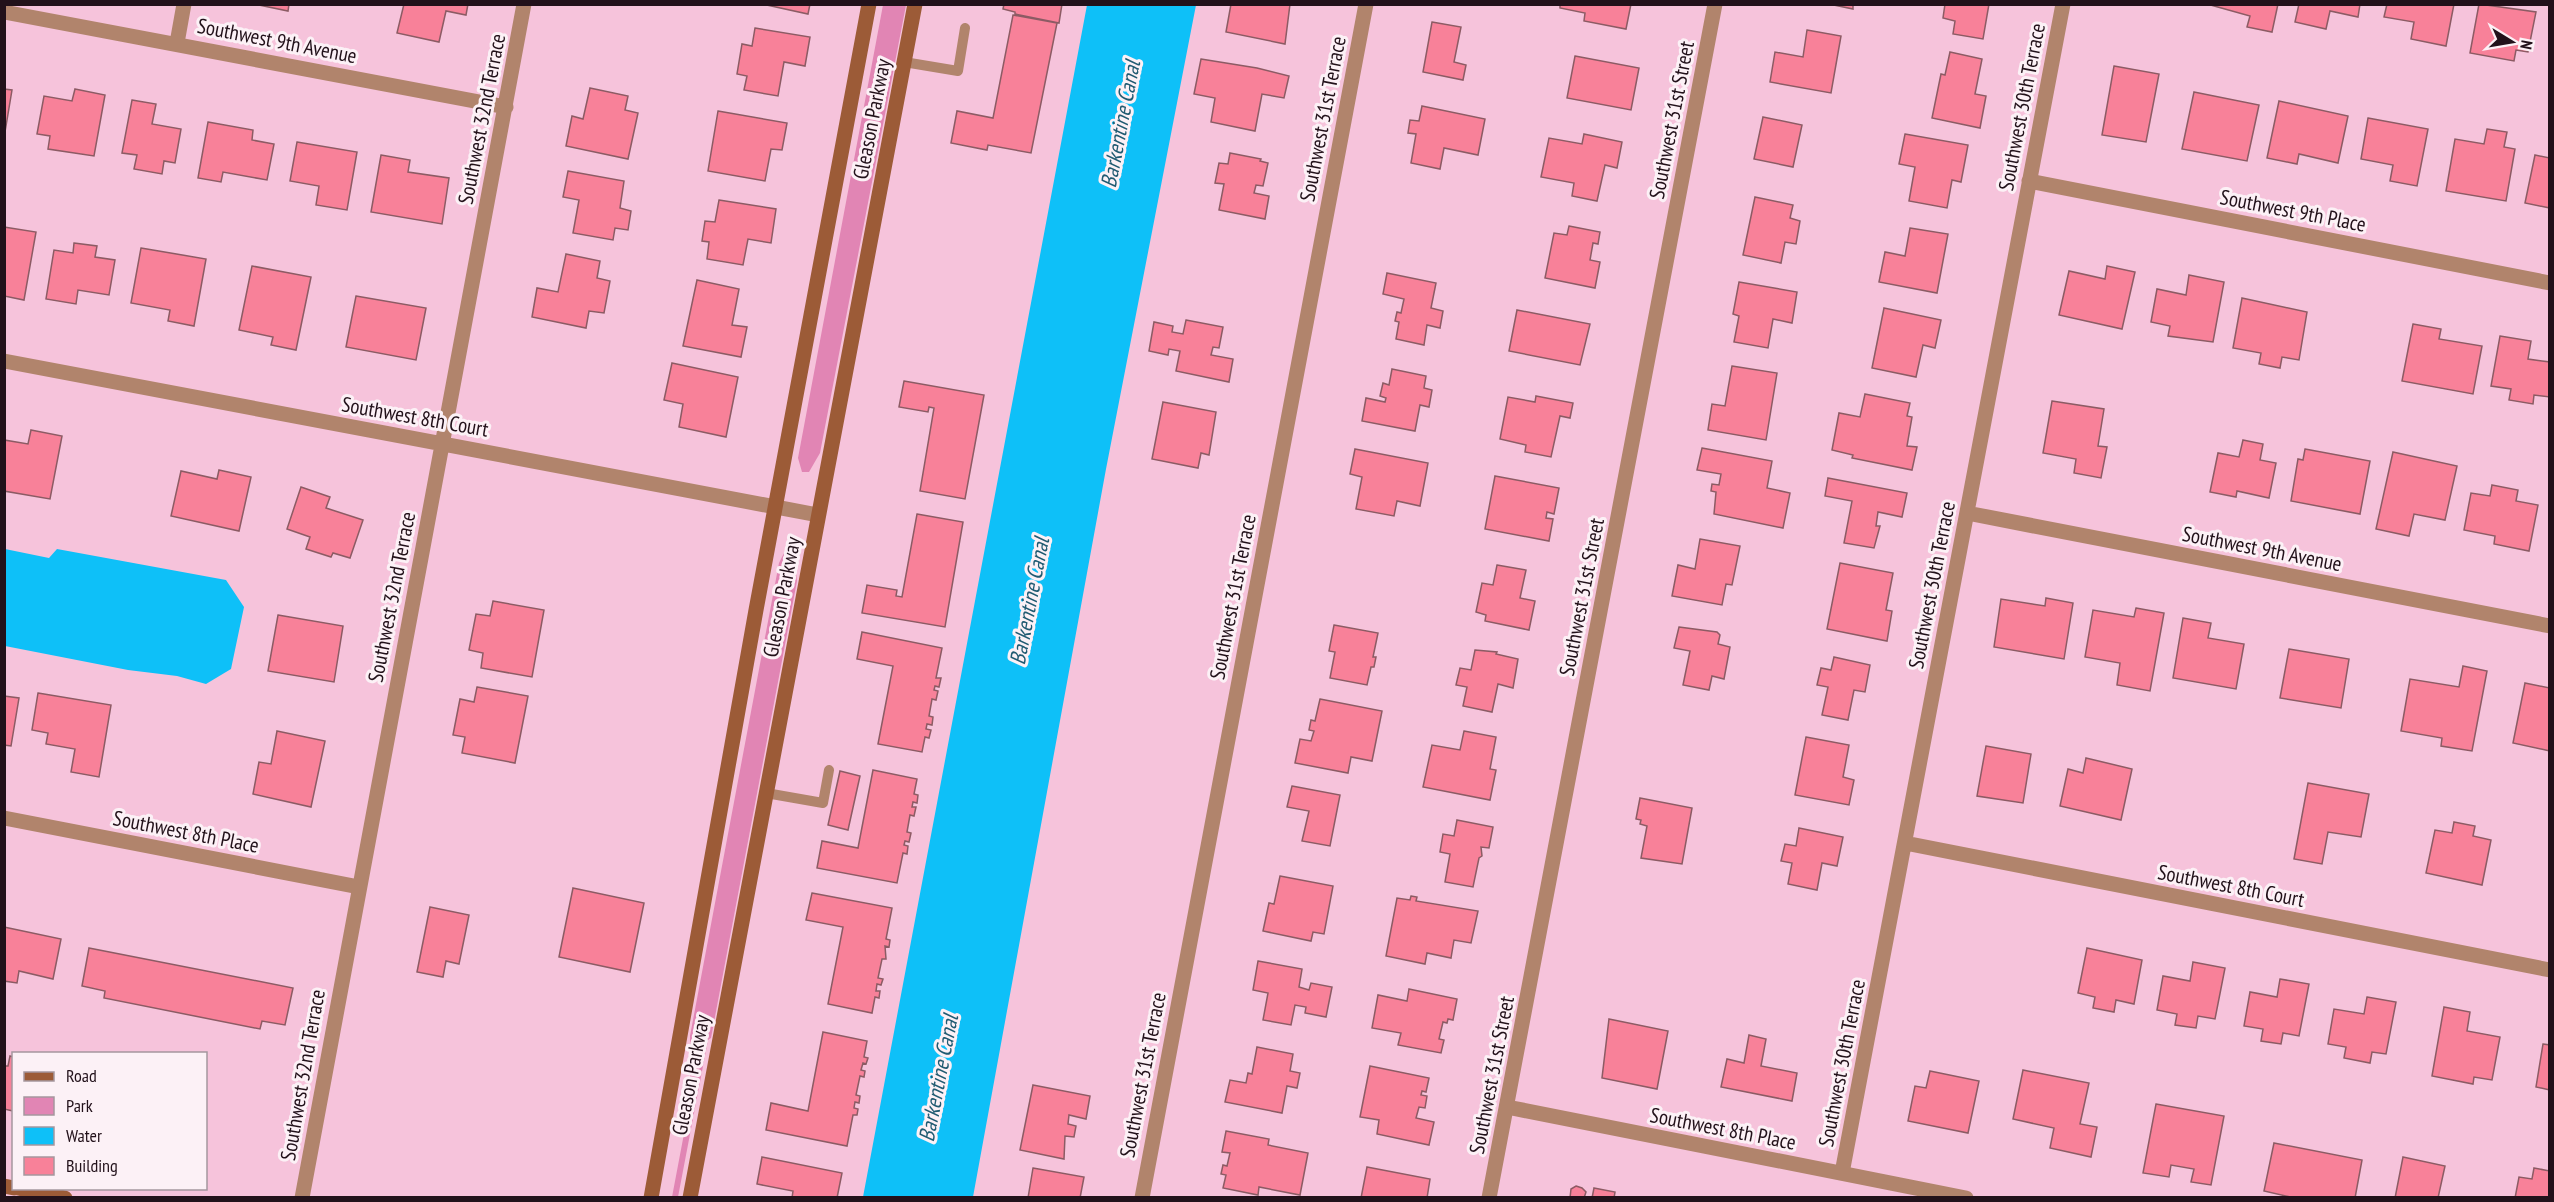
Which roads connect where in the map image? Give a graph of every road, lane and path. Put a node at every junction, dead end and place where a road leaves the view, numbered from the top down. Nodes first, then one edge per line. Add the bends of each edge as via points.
1 (184, 4) edge
2 (524, 4) edge
3 (869, 4) edge
4 (915, 4) edge
5 (1366, 4) edge
6 (1715, 4) edge
7 (2063, 4) edge
8 (4, 12) edge
9 (965, 28) dead end
10 (177, 43) junction
11 (904, 62) junction
12 (506, 107) junction
13 (2029, 181) junction
14 (2550, 283) edge
15 (4, 361) edge
16 (442, 443) junction
17 (777, 507) junction
18 (1967, 513) junction
19 (818, 515) junction
20 (2550, 626) edge
21 (829, 770) dead end
22 (766, 793) junction
23 (4, 818) edge
24 (1905, 843) junction
25 (359, 887) junction
26 (2550, 969) edge
27 (1507, 1107) junction
28 (1842, 1173) junction
29 (28, 1190) edge
30 (65, 1197) edge
31 (302, 1197) edge
32 (651, 1197) edge
33 (690, 1197) edge
34 (1142, 1197) edge
35 (1489, 1197) edge
36 (1966, 1197) edge

1 - 10 street
2 - 12 street, Southwest 32nd Terrace
3 - 17 main road, Gleason Parkway
4 - 11 main road, Gleason Parkway
5 - 34 street, Southwest 31st Terrace
6 - 27 street, Southwest 31st Street
7 - 13 street, Southwest 30th Terrace
8 - 10 street, Southwest 9th Avenue
9 - 11 lane via 958,71
10 - 12 street, Southwest 9th Avenue
11 - 19 main road, Gleason Parkway
12 - 16 street, Southwest 32nd Terrace
13 - 14 street, Southwest 9th Place
13 - 18 street, Southwest 30th Terrace
15 - 16 street, Southwest 8th Court
16 - 17 street, Southwest 8th Court
16 - 25 street, Southwest 32nd Terrace
17 - 19 street, Southwest 8th Court
17 - 32 main road, Gleason Parkway
18 - 20 street, Southwest 9th Avenue
18 - 24 street, Southwest 30th Terrace
19 - 22 main road, Gleason Parkway
21 - 22 lane via 823,803
22 - 33 main road, Gleason Parkway
23 - 25 street, Southwest 8th Place
24 - 26 street, Southwest 8th Court
24 - 28 street, Southwest 30th Terrace
25 - 31 street, Southwest 32nd Terrace
27 - 28 street, Southwest 8th Place
27 - 35 street, Southwest 31st Street
28 - 36 street, Southwest 8th Place
29 - 30 main road

